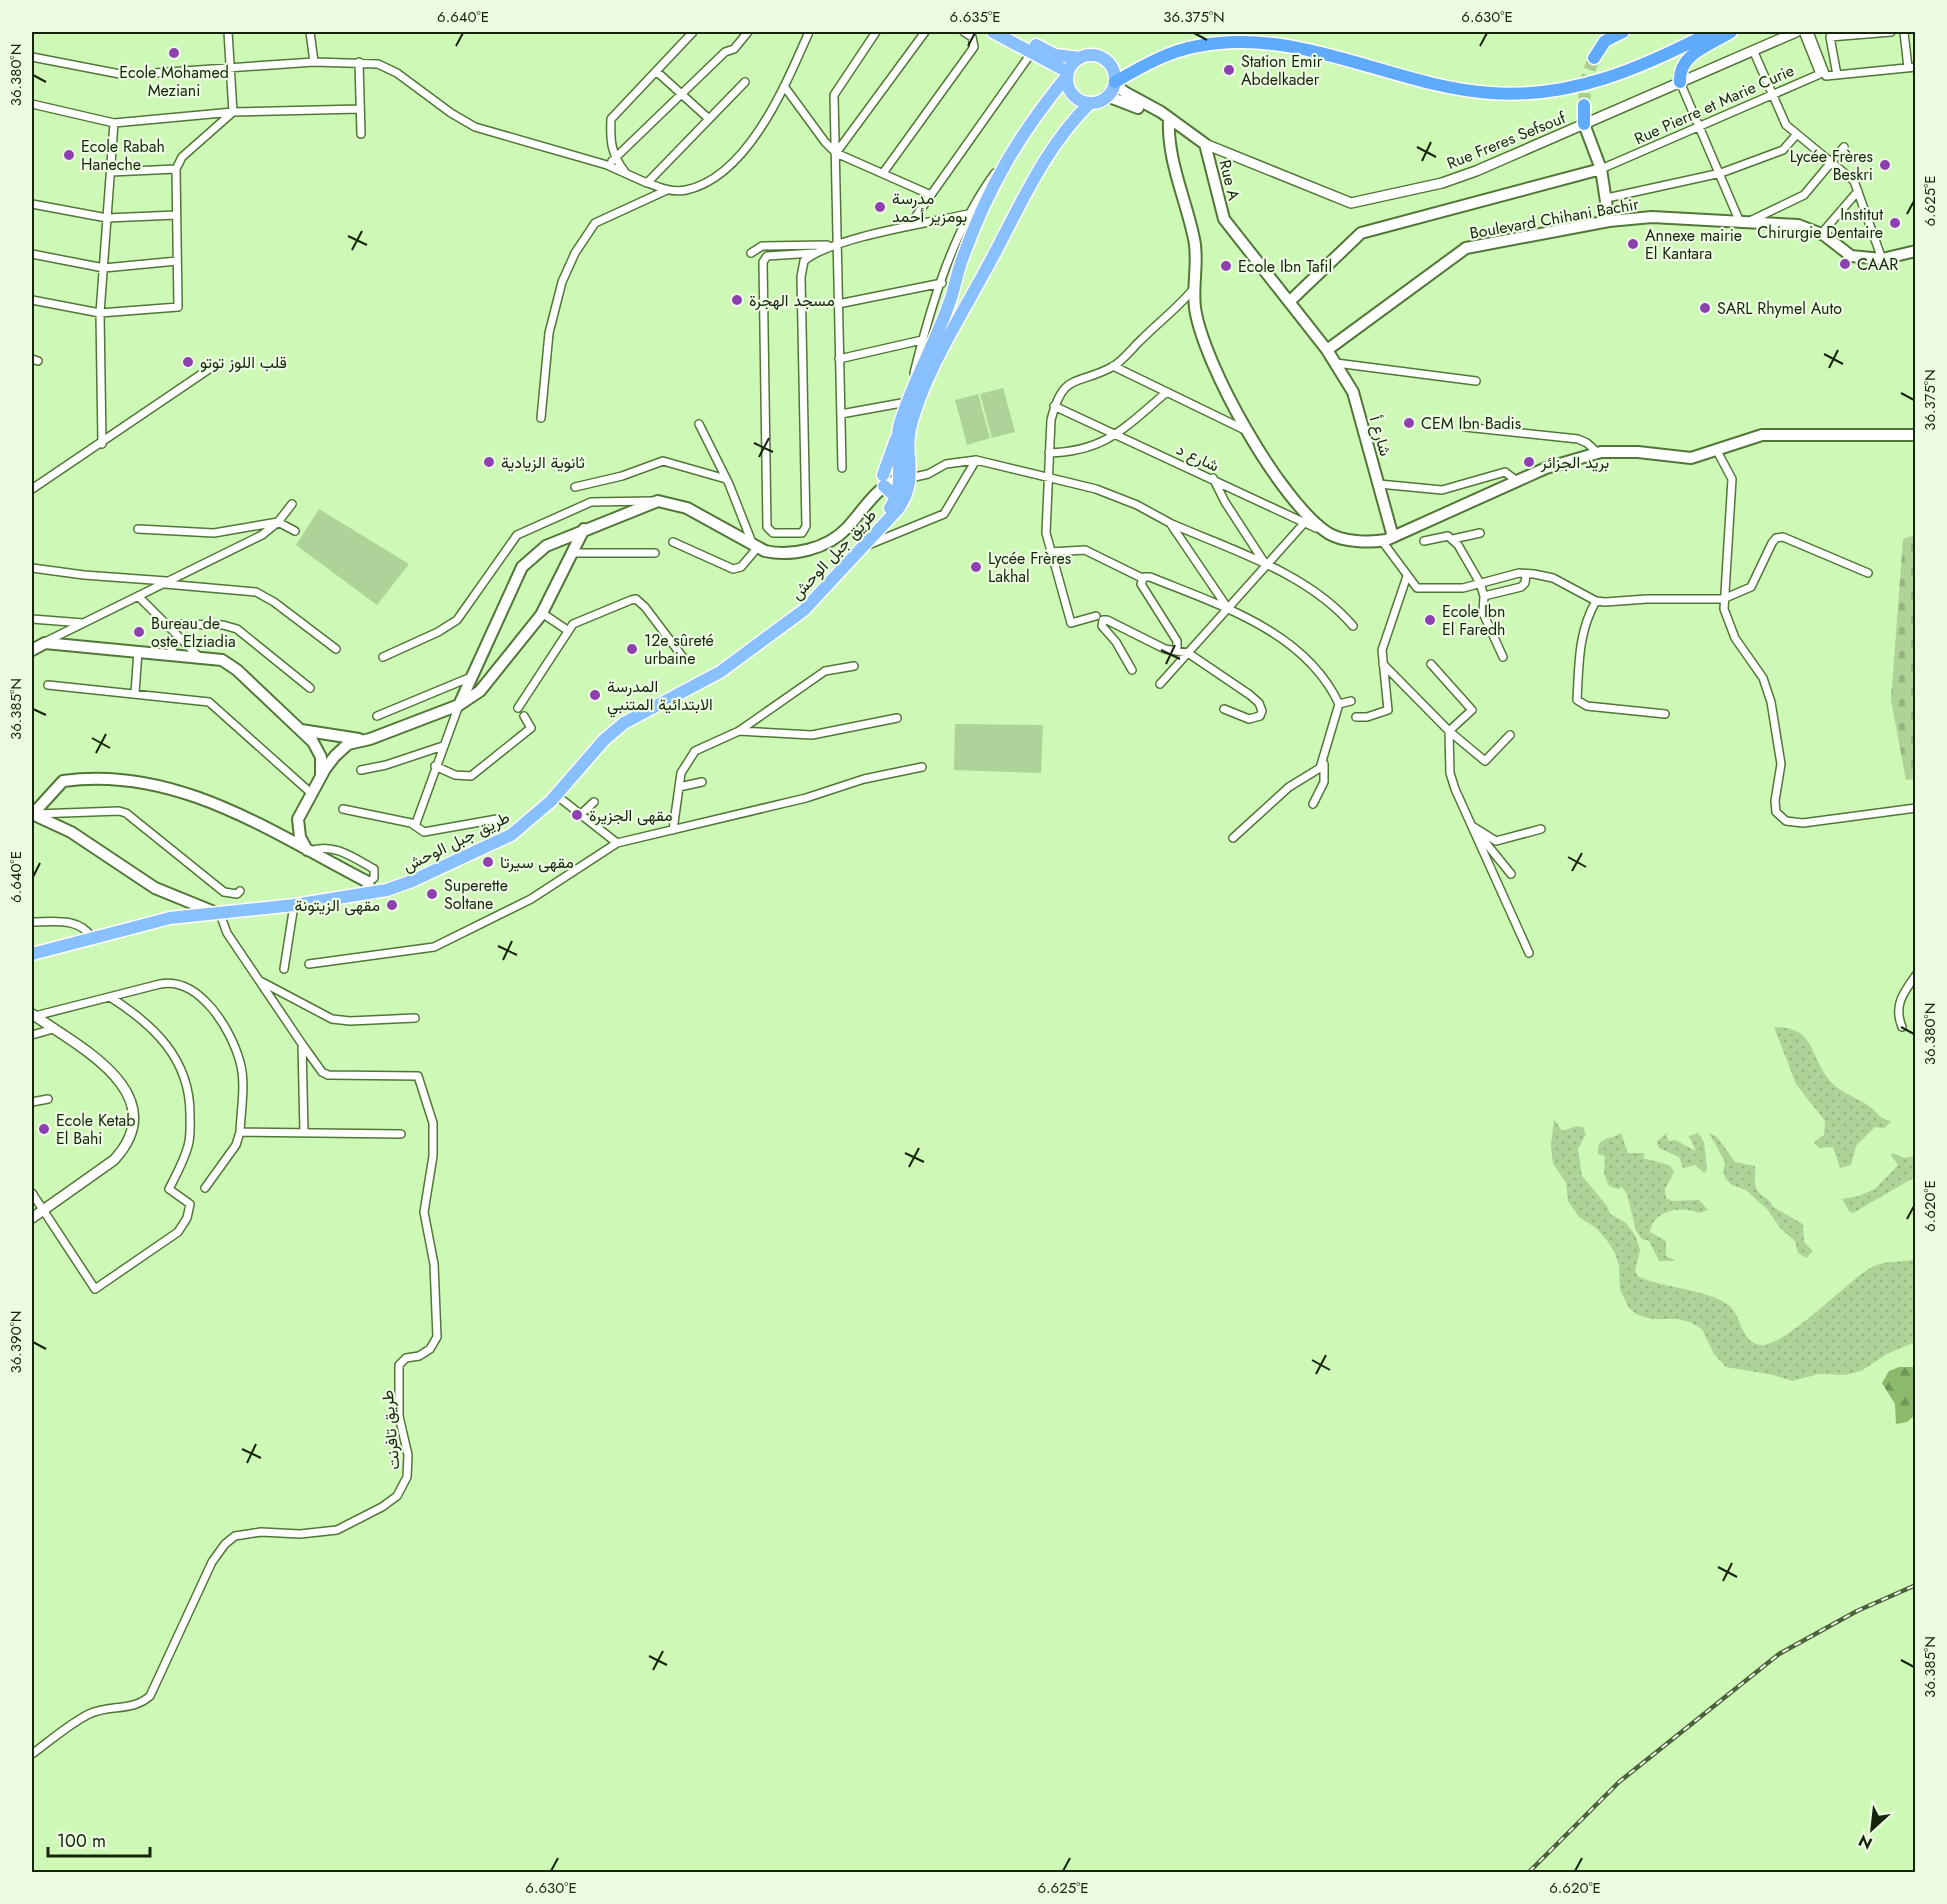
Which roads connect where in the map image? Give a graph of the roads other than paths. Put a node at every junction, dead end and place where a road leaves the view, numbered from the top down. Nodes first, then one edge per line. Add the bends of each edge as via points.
1 (228, 32) edge
2 (310, 32) edge
3 (693, 32) edge
4 (748, 32) edge
5 (809, 32) edge
6 (876, 32) edge
7 (925, 32) edge
8 (964, 32) edge
9 (993, 32) edge
10 (1010, 32) edge
11 (1623, 32) edge
12 (1711, 32) edge
13 (1731, 32) edge
14 (1796, 32) edge
15 (1891, 32) edge
16 (1904, 32) edge
17 (1753, 50) junction
18 (1032, 52) junction
19 (32, 57) edge
20 (1080, 58) junction
21 (1594, 58) tunnel mouth
22 (314, 62) junction
23 (359, 62) junction
24 (230, 67) junction
25 (1912, 67) edge
26 (656, 71) junction
27 (1068, 74) junction
28 (1838, 75) junction
29 (744, 82) dead end
30 (1680, 82) junction
31 (1114, 83) junction
32 (783, 86) junction
33 (681, 94) junction
34 (1772, 94) junction
35 (1107, 96) junction
36 (1090, 103) junction
37 (32, 104) edge
38 (1584, 105) tunnel mouth
39 (360, 109) junction
40 (233, 112) junction
41 (709, 119) junction
42 (1169, 119) junction
43 (114, 123) junction
44 (1584, 124) junction
45 (1699, 128) junction
46 (361, 134) dead end
47 (1797, 134) junction
48 (1205, 144) junction
49 (1844, 147) dead end
50 (836, 153) junction
51 (1009, 154) junction
52 (615, 159) junction
53 (1832, 163) junction
54 (607, 165) junction
55 (176, 169) junction
56 (1601, 169) junction
57 (111, 172) junction
58 (883, 173) junction
59 (1721, 173) junction
60 (637, 178) junction
61 (647, 183) junction
62 (668, 190) junction
63 (1858, 191) junction
64 (931, 195) junction
65 (1607, 198) junction
66 (33, 203) edge
67 (968, 214) junction
68 (176, 215) junction
69 (107, 218) junction
70 (1739, 220) junction
71 (1610, 221) junction
72 (1751, 221) junction
73 (909, 226) junction
74 (1821, 234) junction
75 (836, 245) junction
76 (1916, 251) edge
77 (751, 253) dead end
78 (814, 253) junction
79 (32, 254) edge
80 (1882, 259) junction
81 (177, 261) junction
82 (104, 268) junction
83 (942, 283) junction
84 (1195, 287) junction
85 (32, 300) edge
86 (1289, 302) junction
87 (838, 304) junction
88 (100, 313) junction
89 (922, 340) junction
90 (1327, 350) junction
91 (839, 359) junction
92 (1336, 363) junction
93 (1113, 366) junction
94 (212, 367) dead end
95 (1476, 381) dead end
96 (1167, 392) junction
97 (908, 396) junction
98 (1054, 406) junction
99 (841, 414) junction
100 (541, 418) dead end
101 (699, 424) dead end
102 (1465, 427) dead end
103 (1250, 432) junction
104 (1115, 434) junction
105 (898, 435) junction
106 (1916, 435) edge
107 (102, 444) junction
108 (1717, 450) junction
109 (1049, 453) junction
110 (1598, 453) junction
111 (976, 460) junction
112 (842, 468) dead end
113 (905, 473) junction
114 (1048, 477) junction
115 (1213, 478) junction
116 (726, 479) junction
117 (883, 480) junction
118 (1517, 481) junction
119 (1379, 484) junction
120 (575, 487) dead end
121 (32, 489) edge
122 (896, 497) junction
123 (658, 501) junction
124 (292, 504) dead end
125 (1307, 520) junction
126 (278, 522) junction
127 (1170, 523) junction
128 (138, 529) dead end
129 (584, 529) junction
130 (295, 531) dead end
131 (1480, 533) dead end
132 (1393, 537) junction
133 (869, 539) junction
134 (1453, 539) junction
135 (1382, 541) junction
136 (1424, 541) dead end
137 (673, 542) dead end
138 (756, 546) junction
139 (860, 549) junction
140 (1050, 552) junction
141 (572, 553) junction
142 (655, 553) dead end
143 (1267, 566) junction
144 (32, 568) edge
145 (1868, 573) dead end
146 (1526, 574) junction
147 (1407, 576) junction
148 (1142, 578) junction
149 (166, 582) junction
150 (1480, 583) junction
151 (138, 596) junction
152 (1484, 596) junction
153 (1723, 599) junction
154 (1596, 601) junction
155 (1227, 608) junction
156 (542, 613) junction
157 (1096, 616) dead end
158 (32, 619) edge
159 (84, 623) junction
160 (165, 624) junction
161 (1353, 626) dead end
162 (567, 630) junction
163 (178, 636) junction
164 (45, 643) junction
165 (336, 649) dead end
166 (32, 650) edge
167 (138, 651) junction
168 (1177, 651) junction
169 (1188, 653) junction
170 (170, 654) junction
171 (199, 657) junction
172 (383, 657) dead end
173 (1503, 657) dead end
174 (686, 660) dead end
175 (1383, 664) junction
176 (1431, 664) dead end
177 (854, 666) dead end
178 (1132, 670) dead end
179 (471, 677) junction
180 (1160, 684) dead end
181 (48, 685) dead end
182 (310, 688) dead end
183 (135, 693) junction
184 (1351, 701) dead end
185 (1339, 704) junction
186 (459, 705) junction
187 (518, 708) dead end
188 (1224, 709) dead end
189 (1665, 714) dead end
190 (376, 716) dead end
191 (524, 716) dead end
192 (1356, 717) dead end
193 (897, 718) dead end
194 (299, 729) junction
195 (739, 731) junction
196 (1449, 731) junction
197 (1510, 735) dead end
198 (366, 740) junction
199 (443, 746) junction
200 (1324, 761) junction
201 (435, 766) junction
202 (922, 767) dead end
203 (361, 770) dead end
204 (321, 775) junction
205 (702, 782) dead end
206 (679, 788) junction
207 (311, 793) junction
208 (556, 795) junction
209 (594, 802) dead end
210 (1313, 804) dead end
211 (1916, 808) edge
212 (343, 809) dead end
213 (33, 814) edge
214 (580, 815) junction
215 (497, 819) dead end
216 (415, 826) junction
217 (1472, 826) junction
218 (1542, 829) dead end
219 (673, 830) junction
220 (1233, 838) dead end
221 (617, 843) junction
222 (308, 851) junction
223 (1510, 874) dead end
224 (370, 888) junction
225 (240, 891) dead end
226 (294, 905) junction
227 (217, 911) junction
228 (32, 922) edge
229 (92, 938) junction
230 (1529, 953) dead end
231 (32, 954) edge
232 (309, 964) dead end
233 (284, 969) dead end
234 (1916, 975) edge
235 (261, 981) junction
236 (110, 997) junction
237 (33, 1015) edge
238 (415, 1018) dead end
239 (1902, 1027) dead end
240 (53, 1029) junction
241 (32, 1035) edge
242 (302, 1044) junction
243 (48, 1100) dead end
244 (32, 1102) edge
245 (240, 1132) junction
246 (304, 1133) junction
247 (401, 1134) dead end
248 (205, 1188) dead end
249 (32, 1193) edge
250 (42, 1210) junction
251 (32, 1218) edge
252 (32, 1754) edge

1 - 24 street
2 - 22 street
3 - 26 street
4 - 33 street
5 - 32 street
6 - 50 street via 834,95
7 - 50 street
8 - 58 street via 972,37 974,47
9 - 18 main road
10 - 20 main road via 1056,55
11 - 21 highway via 1605,41
12 - 31 highway via 1622,74 1576,87 1526,94 1470,91 1315,51 1252,41 1182,50
13 - 30 highway via 1684,60
14 - 17 street, Rue Freres Sefsouf
15 - 28 street via 1830,37
16 - 25 street
17 - 30 street, Rue Freres Sefsouf
17 - 34 street
18 - 27 main road
18 - 64 street
19 - 24 street via 125,75
20 - 27 main road
20 - 31 main road via 1104,59 1111,66
22 - 23 street
22 - 24 street
23 - 39 street
23 - 54 street via 388,68 475,127
24 - 40 street
25 - 28 street
26 - 33 street
26 - 52 street via 611,119 610,142
27 - 36 main road via 1073,94
27 - 51 main road
28 - 34 street, Rue Pierre et Marie Curie via 1826,76 1809,32 1804,34 1820,74
29 - 41 street
30 - 44 street, Rue Freres Sefsouf
30 - 45 street
31 - 35 main road
31 - 42 main road
32 - 50 street
32 - 62 street via 739,158 703,185 684,191
33 - 41 street
33 - 52 street
34 - 45 street, Rue Pierre et Marie Curie
34 - 47 street via 1786,125
35 - 36 main road
35 - 42 main road
36 - 113 main road, طريق جبل الوحش via 1064,131 1041,165 951,332 911,422
37 - 43 street
38 - 44 highway
39 - 40 street
39 - 46 street
40 - 43 street
40 - 55 street via 183,157
41 - 61 street
42 - 48 main road, Rue A
42 - 84 main road via 1173,161 1195,241
43 - 57 street
44 - 48 street, Rue Freres Sefsouf via 1442,183 1351,203
44 - 56 main road
45 - 56 street, Rue Pierre et Marie Curie
45 - 59 street
47 - 53 street
47 - 59 street via 1783,150
48 - 86 main road, Rue A via 1224,219
49 - 53 street
50 - 58 street
50 - 75 street
51 - 67 street
51 - 97 main road via 975,227 950,302
52 - 54 street
52 - 60 street via 627,174
53 - 63 street via 1854,181
53 - 72 street via 1797,200
54 - 60 street
55 - 57 street
55 - 68 street
56 - 65 main road
56 - 86 main road, Rue Pierre et Marie Curie via 1360,233
57 - 69 street
58 - 64 street
59 - 65 street
59 - 70 street
60 - 61 street
61 - 62 street
62 - 100 street via 595,223 575,253 562,282 549,333
63 - 74 street
63 - 80 street
64 - 73 street
65 - 71 main road
66 - 69 street
67 - 73 street
67 - 83 street
68 - 69 street
68 - 81 street
69 - 82 street
70 - 71 main road, Boulevard Chihani Bachir via 1652,217
70 - 72 main road, Boulevard Chihani Bachir
71 - 90 main road, Boulevard Chihani Bachir via 1466,248
72 - 74 main road, Boulevard Chihani Bachir via 1798,225
73 - 75 street
74 - 80 main road, Boulevard Chihani Bachir via 1851,256
75 - 77 street via 762,246
75 - 78 street
75 - 87 street
76 - 80 main road, Boulevard Chihani Bachir
78 - 78 street via 801,268 806,526 802,532 773,533 767,527 763,262 767,255
79 - 82 street
81 - 82 street
81 - 88 street via 178,307
82 - 88 street
83 - 87 street
83 - 89 street
84 - 93 street
84 - 103 main road via 1195,308 1204,339
85 - 88 street
86 - 90 main road, شارع أ
87 - 91 street
88 - 107 street
89 - 91 street
89 - 97 street
90 - 92 main road, شارع أ
91 - 99 street
92 - 95 street
92 - 119 main road, شارع أ via 1353,392
93 - 96 street
93 - 98 street via 1073,381
94 - 107 street
96 - 103 street
96 - 104 street
97 - 99 street
97 - 105 main road
98 - 104 street, شارع د
98 - 109 street
99 - 112 street
101 - 116 street
102 - 110 street via 1578,439
103 - 125 main road
104 - 109 street via 1100,445 1076,452
104 - 115 street, شارع د
105 - 113 main road
105 - 117 main road
106 - 108 main road via 1762,435
107 - 121 street
108 - 110 main road via 1691,458 1638,452
108 - 153 street via 1732,479
109 - 114 street
110 - 118 main road
111 - 113 street via 946,464 928,474
111 - 114 street
111 - 139 street via 944,514
113 - 117 main road
113 - 122 main road
113 - 133 main road, طريق جبل الوحش via 908,494
114 - 127 street via 1096,489
114 - 140 street via 1046,524
115 - 125 street, شارع د
115 - 143 street
116 - 120 street via 663,462
116 - 138 street
117 - 122 main road
117 - 138 main road via 846,530 828,541 788,553
118 - 119 street via 1506,472 1442,490
118 - 132 main road
119 - 132 main road, شارع أ
122 - 133 main road
123 - 129 main road
123 - 138 main road via 687,508
123 - 172 street via 591,502 517,535 457,620
124 - 126 street
125 - 135 main road via 1329,534 1373,543
125 - 143 street
126 - 128 street via 214,533
126 - 130 street
126 - 149 street via 262,535
127 - 143 street
127 - 155 street
129 - 141 main road
129 - 179 main road via 536,552 522,567
131 - 134 street
132 - 135 main road
133 - 139 main road, طريق جبل الوحش
134 - 136 street via 1442,536
134 - 150 street
135 - 147 street
137 - 138 street via 733,569 741,567
139 - 208 main road, طريق جبل الوحش via 804,610 720,672 624,723 599,744
140 - 148 street via 1084,550
140 - 157 street via 1071,623
141 - 142 street
141 - 156 main road
143 - 155 street
143 - 161 street via 1322,596
144 - 149 street
145 - 153 street via 1783,537 1776,538 1751,587
146 - 150 street
146 - 152 street via 1521,587
146 - 154 street via 1553,578
147 - 150 street via 1422,589 1463,588
147 - 175 street via 1390,620 1382,650
148 - 155 street via 1150,577
148 - 168 street via 1141,584 1177,641
149 - 151 street
149 - 165 street via 256,592
150 - 152 street
151 - 159 street
151 - 160 street
152 - 173 street via 1483,613
153 - 154 street
153 - 211 street via 1735,638 1763,678 1771,702 1781,764 1775,808 1781,818 1803,824
154 - 189 street via 1586,618 1580,644 1577,700 1587,706
155 - 169 street
155 - 185 street via 1299,652 1326,681
156 - 162 street
156 - 186 main road via 480,691
158 - 159 street
159 - 164 street
160 - 163 street
160 - 182 street via 223,625 237,629
162 - 174 street via 579,620 636,599
162 - 187 street
163 - 170 street
163 - 171 street
164 - 166 main road
164 - 167 main road
167 - 170 main road
167 - 183 street
168 - 169 street
168 - 178 street via 1164,649 1103,621 1102,626
169 - 180 street
169 - 188 street via 1250,695 1262,711 1260,716 1249,719
170 - 171 main road
171 - 194 main road via 230,664
175 - 192 street via 1388,710
175 - 196 street
176 - 196 street via 1472,710
177 - 195 street via 825,671
179 - 186 main road
179 - 190 street
181 - 183 street
183 - 207 street via 210,702
184 - 185 street
185 - 200 street
186 - 198 main road
186 - 199 street
191 - 201 street via 531,728 480,771 464,777
193 - 195 street via 812,735
194 - 198 main road
194 - 204 main road via 318,750
195 - 206 street via 695,752 684,765
196 - 197 street via 1485,761
196 - 217 street via 1450,773
198 - 204 main road via 348,744
199 - 201 street
199 - 203 street
200 - 210 street via 1324,782
200 - 220 street
201 - 216 street
202 - 219 street
204 - 207 main road
205 - 206 street
206 - 219 street
207 - 222 main road via 298,819 300,837
208 - 214 street
208 - 224 main road, طريق جبل الوحش via 511,835 412,881
209 - 214 street
212 - 216 street
213 - 222 main road via 63,782 135,780 212,801
213 - 225 street via 126,813 224,892
213 - 227 main road via 71,832 155,888
214 - 221 street
215 - 216 street via 424,832
217 - 218 street via 1496,841
217 - 223 street
217 - 230 street
219 - 221 street
221 - 232 street via 531,899 434,947
222 - 224 main road
224 - 226 main road, طريق جبل الوحش
226 - 227 main road, طريق جبل الوحش
226 - 233 street
227 - 229 main road, طريق جبل الوحش
227 - 235 street
228 - 229 street via 76,923 87,928
229 - 231 main road, طريق جبل الوحش
234 - 239 street via 1900,997
235 - 238 street via 332,1019
235 - 242 street
236 - 237 street
236 - 245 street via 171,982 187,987 203,1000 221,1022 240,1061
236 - 250 street via 153,1029 183,1071 190,1108 189,1144 169,1189 190,1204 187,1218 178,1232 95,1289
237 - 240 street
240 - 241 street
240 - 250 street via 118,1078 129,1098 132,1123 124,1148 114,1160
242 - 246 street
242 - 252 street, طريق تافرنت via 328,1075 418,1076 433,1123 433,1156 424,1212 434,1264 437,1337 430,1349 406,1358 399,1365 399,1416 408,1455 407,1477 397,1496 382,1508 337,1530 235,1536 212,1562 150,1696 127,1708 108,1708 89,1715
243 - 244 street
245 - 246 street
245 - 248 street via 236,1145
246 - 247 street
249 - 250 street
250 - 251 street

